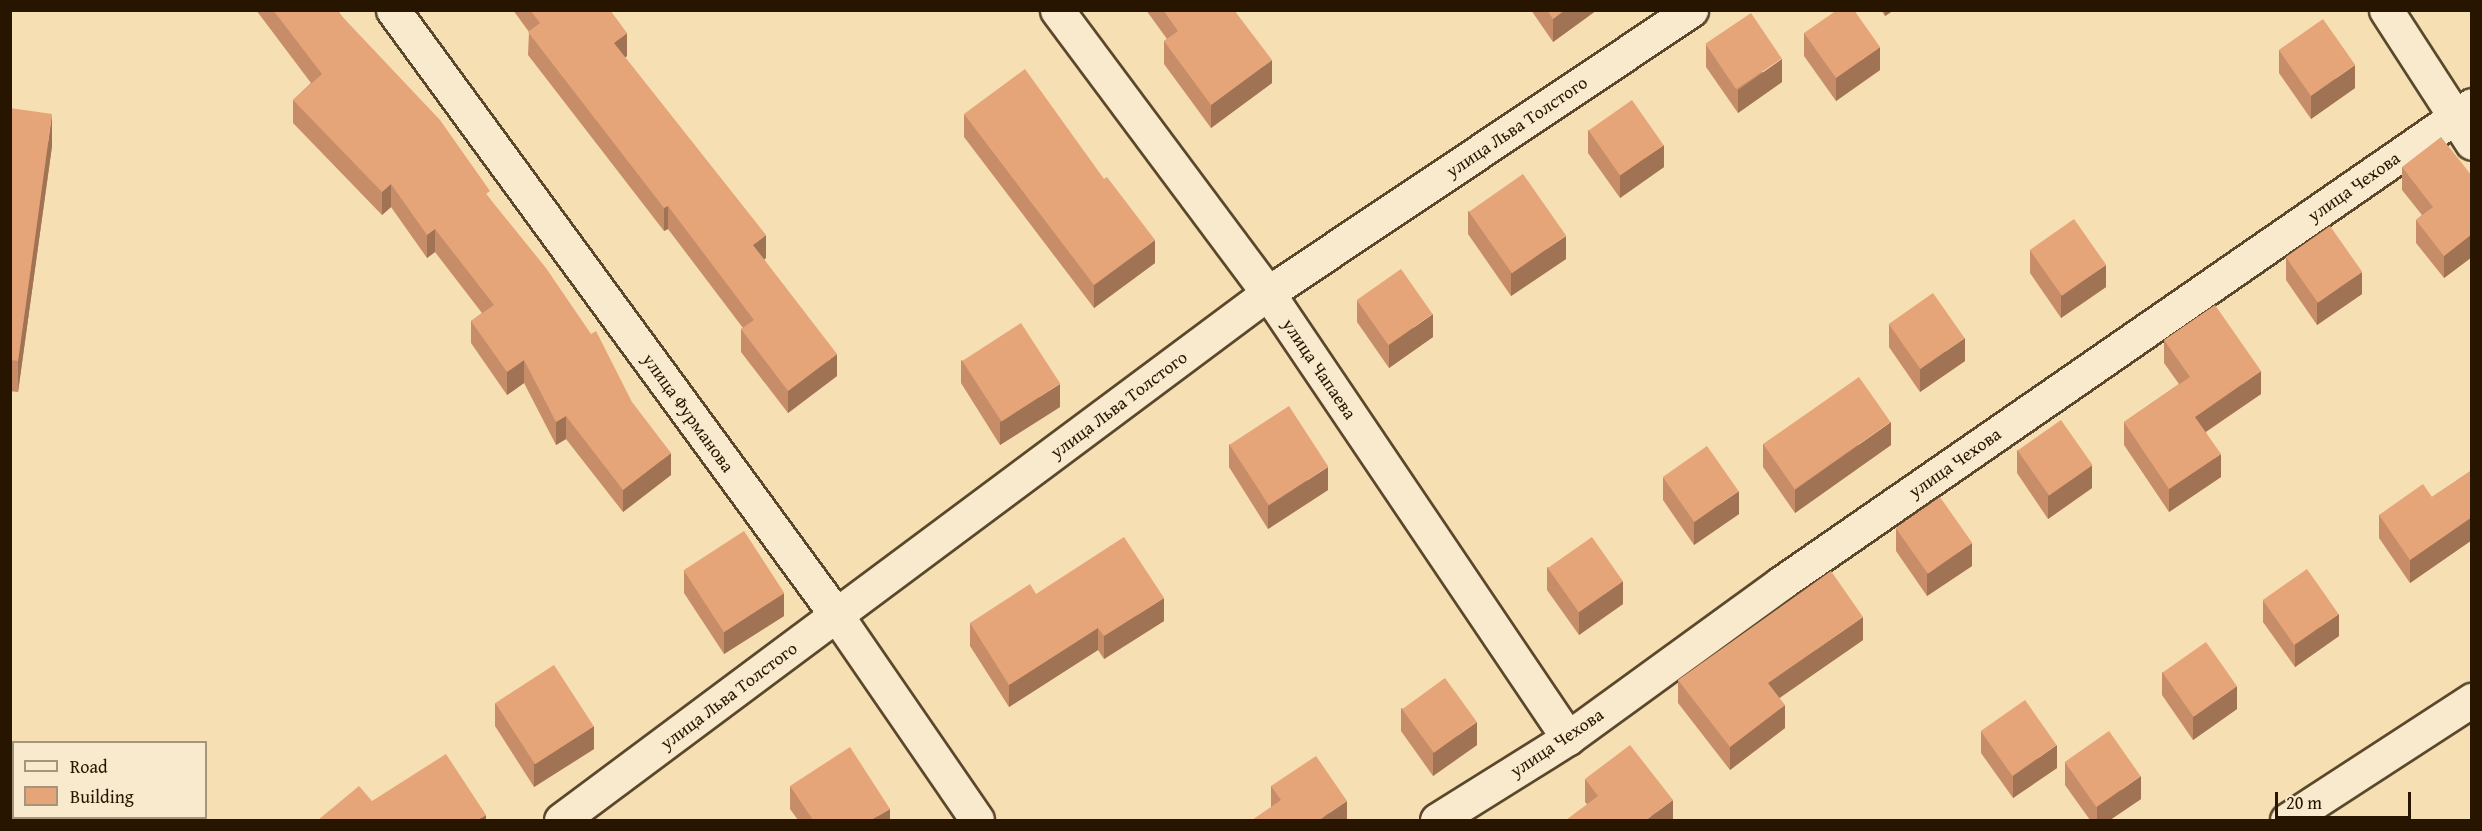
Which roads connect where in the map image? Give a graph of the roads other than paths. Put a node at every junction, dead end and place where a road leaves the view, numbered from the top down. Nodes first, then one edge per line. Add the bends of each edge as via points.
1 (393, 10) edge
2 (1057, 10) edge
3 (1691, 10) edge
4 (2386, 10) edge
5 (2466, 122) edge
6 (1268, 293) junction
7 (837, 616) junction
8 (2472, 700) edge
9 (1568, 738) junction
10 (561, 820) edge
11 (977, 820) edge
12 (1437, 820) edge
13 (2288, 820) edge

1 - 7 street, улица Фурманова
2 - 6 street, улица Чапаева
3 - 6 street, улица Льва Толстого
4 - 5 street
5 - 9 street, улица Чехова via 1781,583
6 - 7 street, улица Льва Толстого
6 - 9 street, улица Чапаева
7 - 10 street, улица Льва Толстого
7 - 11 street, улица Фурманова
8 - 13 street
9 - 12 street, улица Чехова

